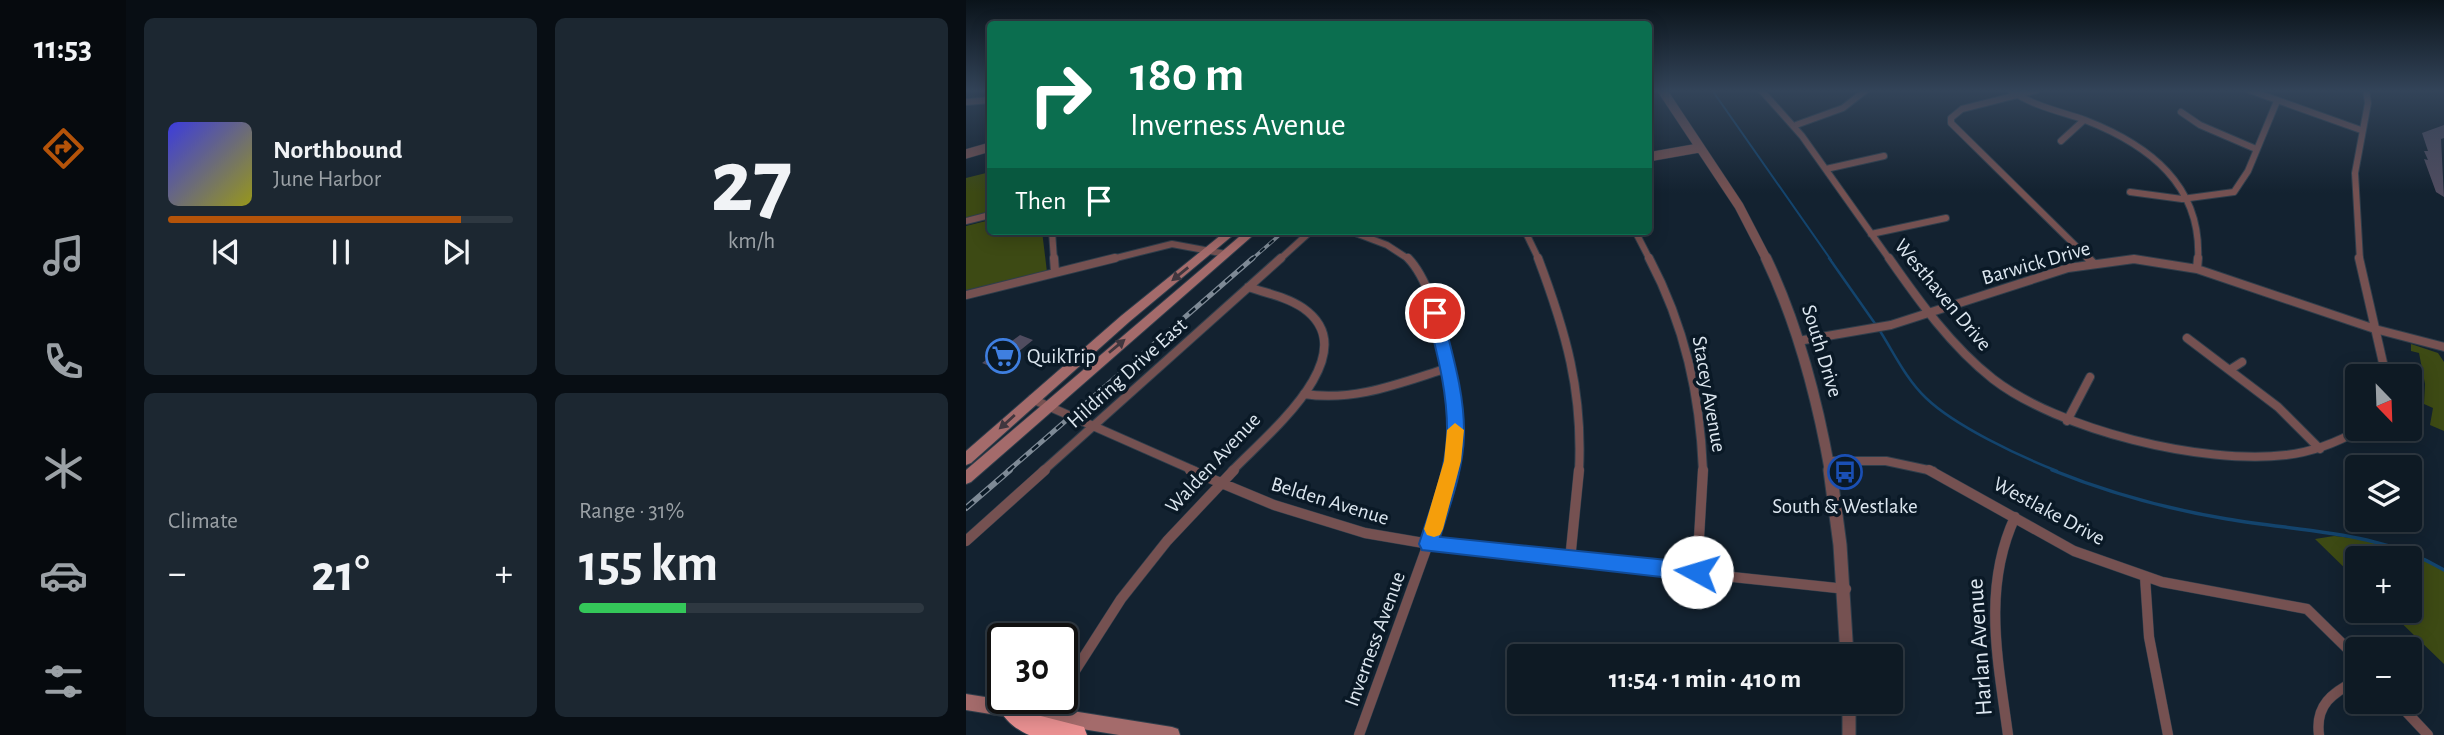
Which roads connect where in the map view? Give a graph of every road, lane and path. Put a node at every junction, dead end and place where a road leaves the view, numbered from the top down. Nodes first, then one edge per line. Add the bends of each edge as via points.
1 (1684, 124) edge
2 (1952, 124) edge
3 (2079, 124) edge
4 (2092, 124) edge
5 (2199, 124) edge
6 (2267, 124) edge
7 (2344, 124) edge
8 (2362, 124) edge
9 (1796, 125) edge
10 (2361, 130) junction
11 (2061, 141) dead end
12 (987, 148) edge
13 (1699, 148) junction
14 (2256, 149) junction
15 (966, 154) edge
16 (1652, 156) edge
17 (1884, 156) dead end
18 (1826, 169) junction
19 (2130, 192) dead end
20 (2189, 197) junction
21 (987, 216) edge
22 (1946, 218) dead end
23 (966, 220) edge
24 (1871, 234) junction
25 (1052, 235) edge
26 (1228, 235) edge
27 (1248, 235) edge
28 (1306, 235) edge
29 (1362, 235) edge
30 (1527, 235) edge
31 (1637, 235) edge
32 (1209, 250) junction
33 (1226, 254) junction
34 (2093, 262) junction
35 (2197, 269) junction
36 (1055, 272) junction
37 (1248, 287) junction
38 (966, 295) edge
39 (1931, 313) junction
40 (2375, 329) junction
41 (2187, 338) dead end
42 (1798, 341) junction
43 (2444, 347) edge
44 (2242, 362) dead end
45 (2383, 364) edge
46 (1448, 368) junction
47 (2231, 369) junction
48 (2090, 377) dead end
49 (1304, 394) junction
50 (1032, 399) junction
51 (1047, 406) junction
52 (2067, 421) junction
53 (1092, 428) junction
54 (2345, 437) edge
55 (2320, 449) junction
56 (966, 459) edge
57 (1829, 461) junction
58 (966, 478) edge
59 (1222, 482) junction
60 (2015, 517) junction
61 (966, 541) edge
62 (1428, 544) junction
63 (1570, 560) junction
64 (1697, 572) junction
65 (2145, 577) junction
66 (1846, 589) junction
67 (1847, 644) edge
68 (2345, 647) edge
69 (1078, 666) edge
70 (2345, 687) edge
71 (966, 702) edge
72 (987, 705) edge
73 (1017, 714) edge
74 (1041, 714) edge
75 (1849, 714) edge
76 (2408, 714) edge
77 (1047, 715) joint
78 (1076, 735) edge
79 (1172, 735) edge
80 (1359, 735) edge
81 (1849, 735) edge
82 (2008, 735) edge
83 (2168, 735) edge
84 (2319, 735) edge
85 (2428, 735) edge

1 - 13 street, South Drive
2 - 34 street
3 - 11 street
4 - 20 street via 2148,153
5 - 14 street
6 - 14 street
7 - 10 street
8 - 10 street
9 - 18 street, Westhaven Drive
10 - 40 street via 2356,228
12 - 15 street
13 - 16 street
13 - 42 street, South Drive via 1749,222
14 - 20 street via 2234,191
17 - 18 street
18 - 24 street, Westhaven Drive
19 - 20 street
20 - 35 street via 2198,231
21 - 23 street
22 - 24 street
24 - 39 street, Westhaven Drive
25 - 36 street
26 - 32 main road
27 - 33 main road
28 - 37 street, Hildring Drive East
29 - 46 street, Inverness Avenue via 1399,248 1416,264 1429,289
30 - 63 street via 1571,342 1580,396 1580,484
31 - 64 street, Stacey Avenue via 1676,314 1694,382 1705,475
32 - 33 street
32 - 36 street via 1172,244
32 -> 50 main road
51 -> 33 main road
34 - 35 street, Barwick Drive via 2134,259
34 - 39 street, Barwick Drive
35 - 40 street, Barwick Drive
36 - 38 street
37 - 49 street, Walden Avenue via 1300,305 1319,322 1324,361
37 - 53 street, Hildring Drive East
39 - 42 street, Barwick Drive via 1865,331
39 - 52 street, Westhaven Drive via 1993,379
40 - 43 street, Barwick Drive
40 - 45 street
41 - 47 street
42 - 57 street, South Drive
44 - 47 street
46 - 49 street via 1348,396
46 - 62 street, Inverness Avenue via 1456,410 1453,461
47 - 55 street
48 - 52 street
49 - 59 street, Walden Avenue
50 - 51 street, Belden Avenue
50 -> 56 main road
51 - 53 street, Belden Avenue
51 - 58 main road
52 - 55 street, Westhaven Drive via 2152,444 2241,456
53 - 59 street, Belden Avenue
53 - 61 street, Hildring Drive East
54 - 55 street, Westhaven Drive
57 - 60 street, Westlake Drive via 1919,466
57 - 66 street, South Drive
59 - 62 street, Belden Avenue via 1298,514
59 - 69 street, Walden Avenue via 1121,599
60 - 65 street, Westlake Drive via 2074,551
60 - 82 street, Harlan Avenue via 1999,550 1995,580
62 - 63 street, Belden Avenue
62 - 80 street, Inverness Avenue
63 - 64 street, Belden Avenue
64 - 66 street, Belden Avenue
65 - 68 street, Westlake Drive via 2307,609
65 - 83 street via 2149,636
66 - 67 street, South Drive
70 - 84 street via 2317,710
71 - 72 main road
73 - 78 highway via 1028,724
74 - 77 main road
75 - 81 street
76 - 85 street
77 - 79 main road

